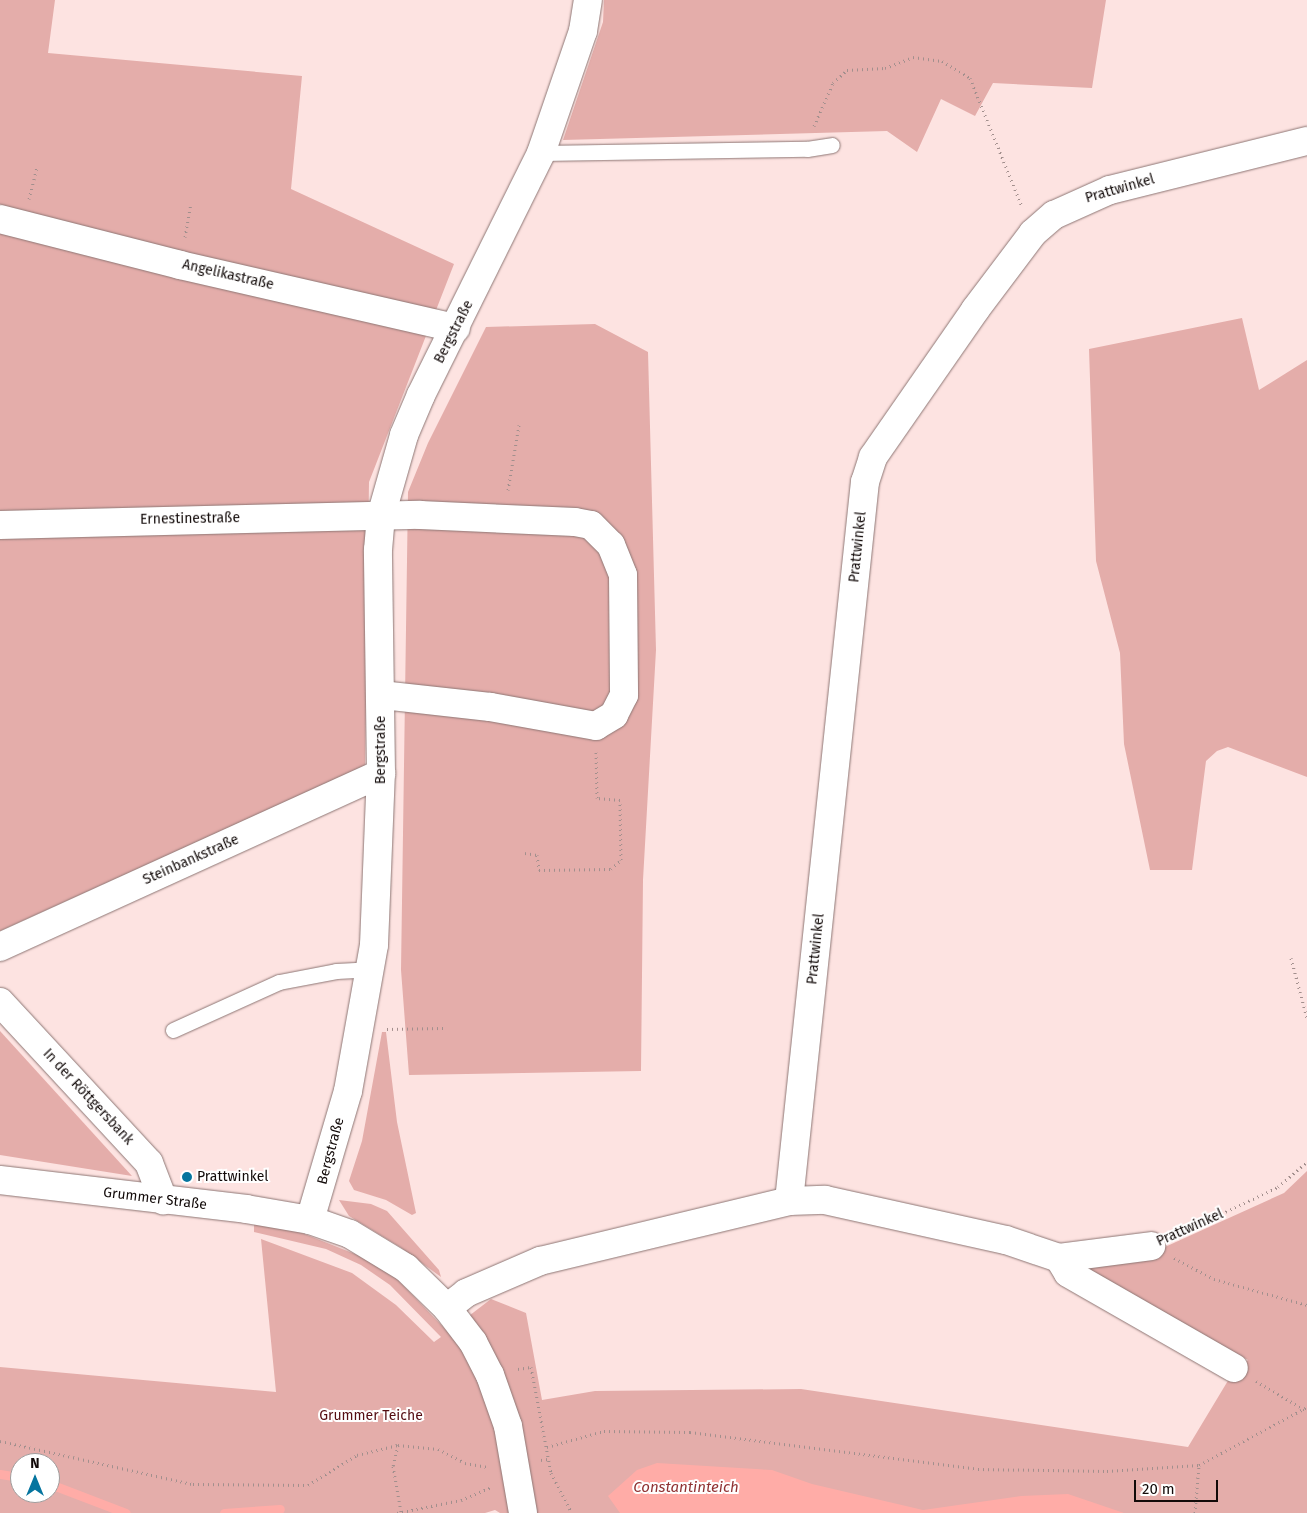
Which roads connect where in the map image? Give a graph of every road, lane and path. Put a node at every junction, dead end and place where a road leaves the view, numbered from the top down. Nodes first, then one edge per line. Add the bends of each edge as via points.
1 (588, 0) edge
2 (1307, 141) edge
3 (832, 145) dead end
4 (808, 149) junction
5 (541, 153) junction
6 (191, 204) dead end
7 (0, 219) edge
8 (1033, 233) junction
9 (180, 265) junction
10 (456, 328) junction
11 (519, 425) dead end
12 (381, 516) junction
13 (503, 518) junction
14 (0, 525) edge
15 (381, 696) junction
16 (596, 726) junction
17 (381, 773) junction
18 (525, 853) dead end
19 (0, 947) edge
20 (1291, 958) dead end
21 (370, 969) junction
22 (0, 1002) edge
23 (1307, 1018) edge
24 (362, 1025) junction
25 (443, 1028) dead end
26 (173, 1030) dead end
27 (1307, 1162) edge
28 (0, 1180) edge
29 (163, 1200) junction
30 (789, 1201) junction
31 (310, 1220) junction
32 (1151, 1246) junction
33 (1059, 1258) junction
34 (1307, 1305) edge
35 (447, 1308) junction
36 (1234, 1368) joint
37 (1306, 1410) edge
38 (0, 1441) edge
39 (398, 1444) junction
40 (486, 1459) dead end
41 (1199, 1465) junction
42 (491, 1486) dead end
43 (399, 1513) edge
44 (523, 1513) edge
45 (572, 1513) edge
46 (1195, 1513) edge

1 - 5 street, Bergstraße via 583,31
2 - 8 street, Prattwinkel via 1110,190 1054,215
3 - 4 lane
4 - 5 lane
4 - 8 path via 816,117 846,70 885,68 913,57 942,61 970,78
5 - 10 street, Bergstraße
6 - 9 path
7 - 9 street, Angelikastraße
8 - 30 street, Prattwinkel via 873,457 865,482
9 - 10 street, Angelikastraße
10 - 12 street, Bergstraße via 404,435
11 - 13 path
12 - 13 street
12 - 14 street, Ernestinestraße
12 - 15 street, Bergstraße via 378,550
13 - 16 street via 591,525 611,545 623,574 624,694 614,715
15 - 16 street, Bergstraße via 490,707
15 - 17 street, Bergstraße
16 - 18 path via 598,798 620,800 621,860 611,869 539,870 537,855
17 - 19 street, Steinbankstraße
17 - 21 street, Bergstraße via 380,850
20 - 23 path
21 - 24 street, Bergstraße
21 - 26 lane via 336,971 279,982
22 - 29 street, In der Röttgersbank via 150,1163
24 - 25 path via 393,1030
24 - 31 street, Bergstraße via 345,1100
27 - 32 path, Prattwinkel via 1278,1187
28 - 29 street, Grummer Straße
29 - 31 street, Grummer Straße
30 - 33 street, Prattwinkel via 835,1202 1006,1240
30 - 35 street, Prattwinkel via 540,1261 466,1293
31 - 35 street via 350,1234 406,1268
32 - 33 street, Prattwinkel
32 - 34 path via 1214,1279
33 - 36 street via 1068,1273
35 - 44 street via 473,1342 500,1399
36 - 37 path
37 - 41 path
38 - 39 path via 193,1484 250,1486 308,1485 357,1455
39 - 40 path via 438,1449 465,1463 488,1467
39 - 43 path via 393,1466
41 - 45 path via 1107,1471 978,1469 690,1432 604,1430 547,1447 552,1472
41 - 46 path
42 - 43 path via 460,1500

